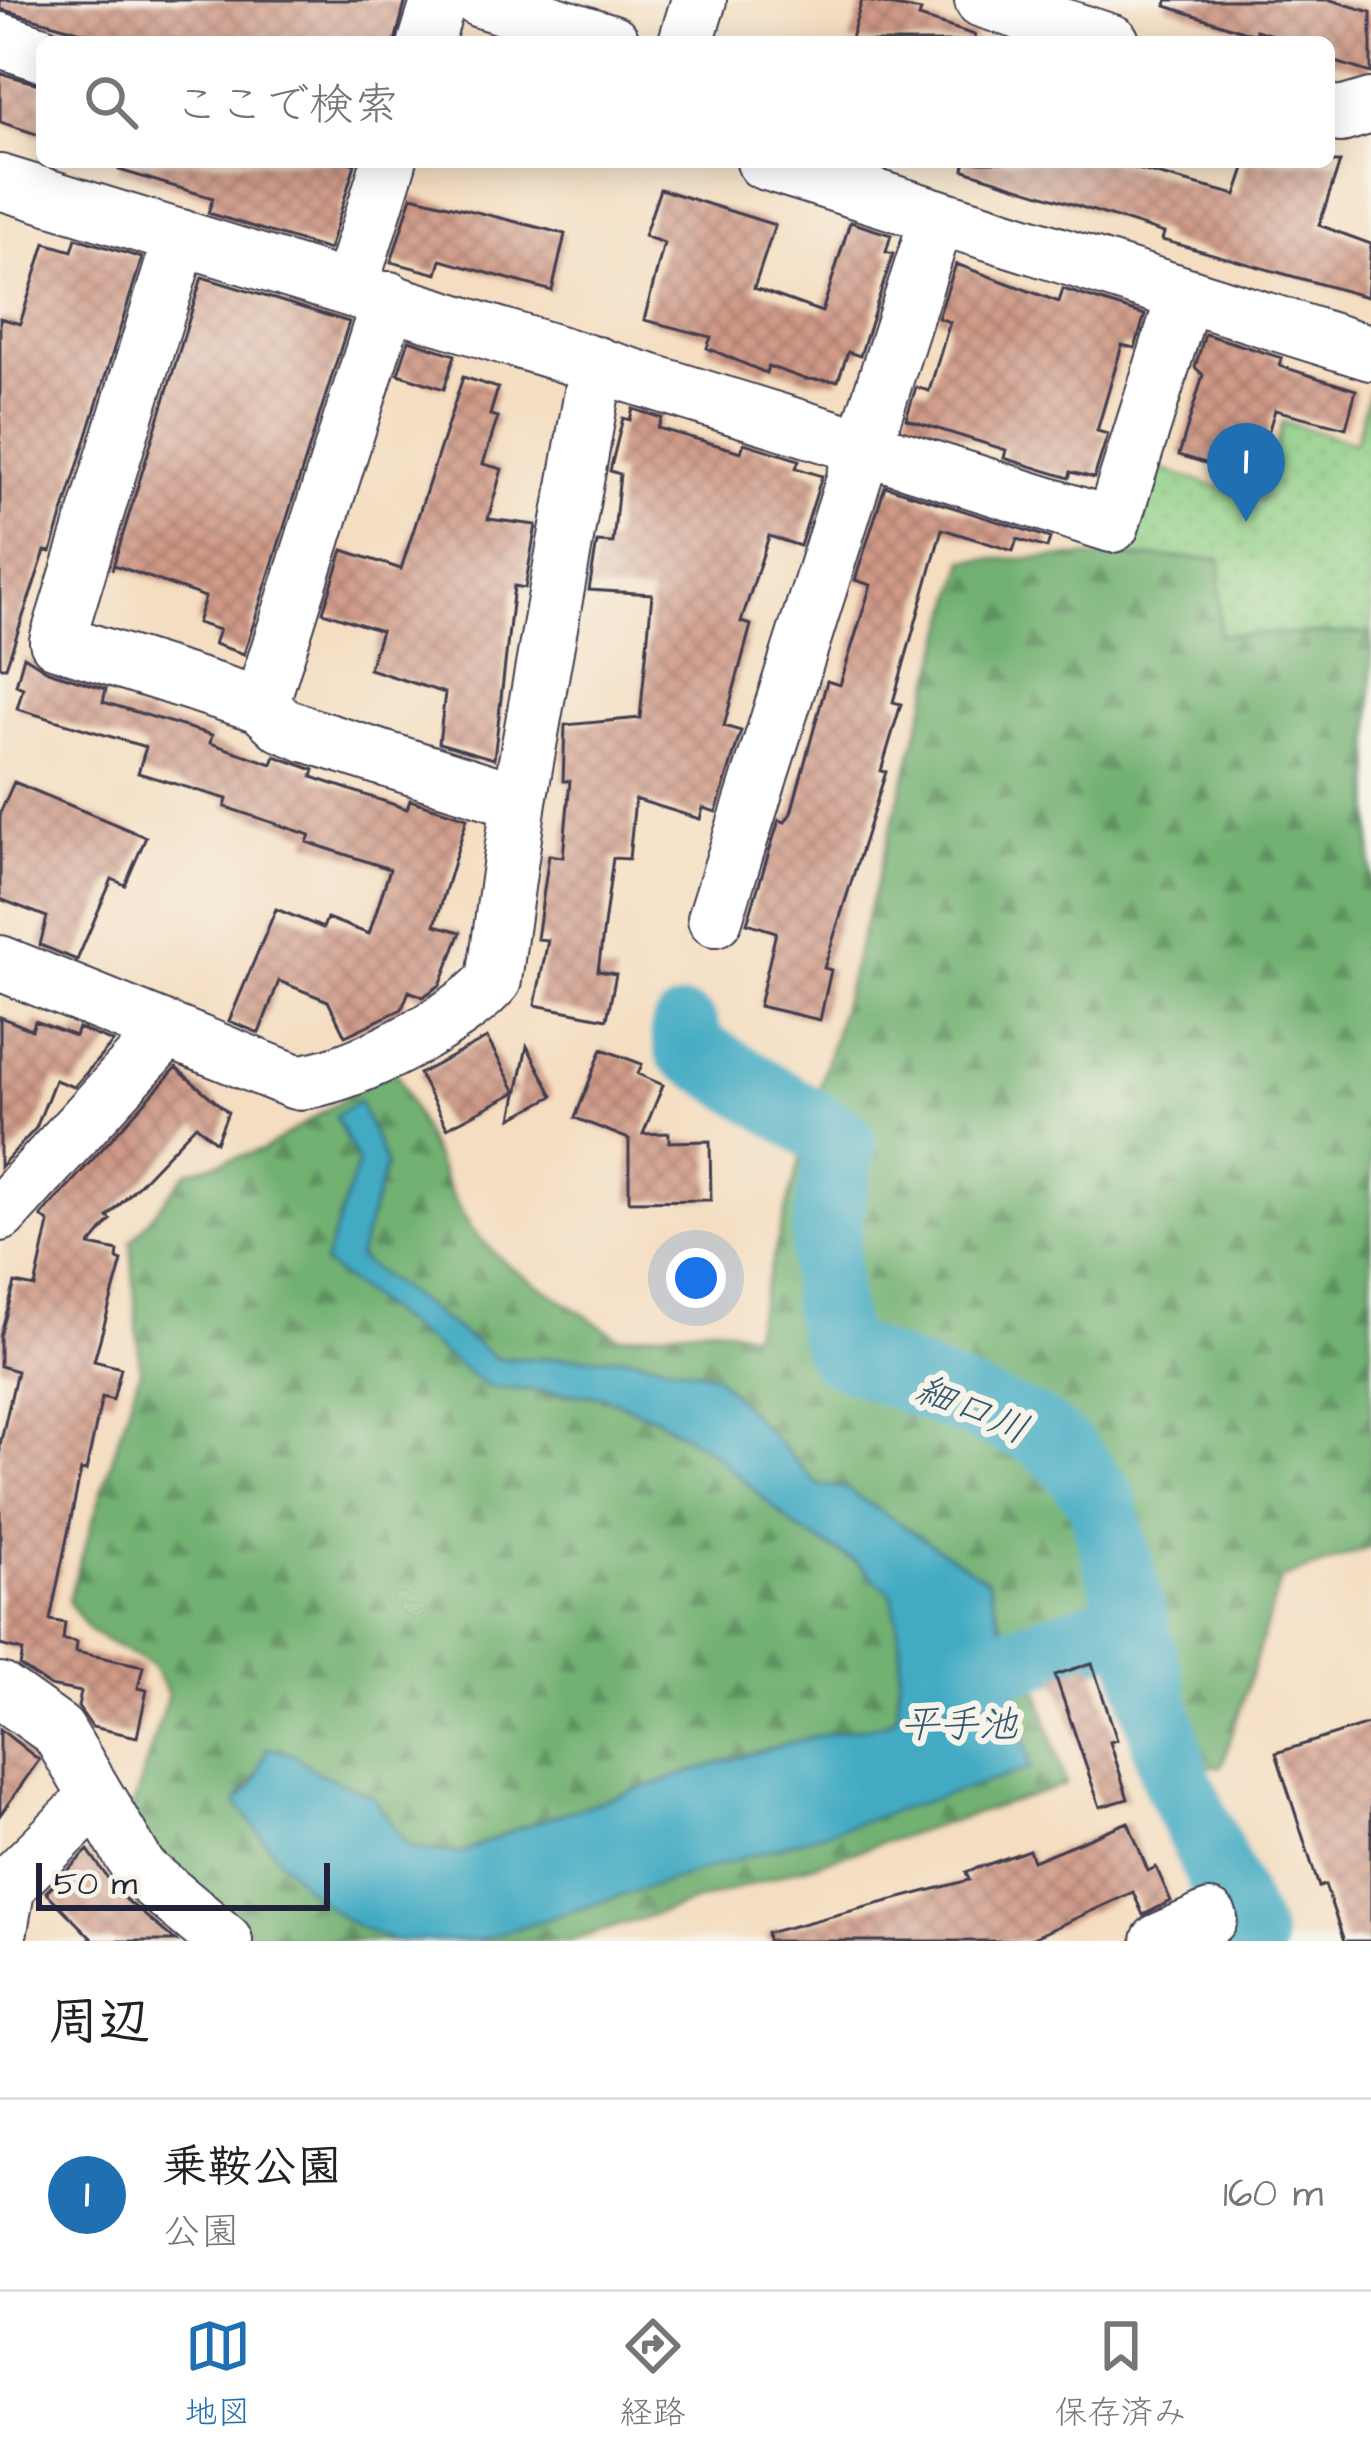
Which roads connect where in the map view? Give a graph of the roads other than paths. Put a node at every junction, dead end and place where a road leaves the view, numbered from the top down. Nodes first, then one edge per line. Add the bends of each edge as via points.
1 (439, 0) edge
2 (480, 0) edge
3 (699, 0) edge
4 (982, 0) edge
5 (428, 36) edge
6 (593, 36) edge
7 (688, 36) edge
8 (1093, 36) edge
9 (0, 40) edge
10 (36, 52) edge
11 (1371, 106) edge
12 (1335, 114) edge
13 (388, 168) edge
14 (782, 168) edge
15 (0, 182) edge
16 (937, 219) junction
17 (181, 237) junction
18 (370, 293) junction
19 (1184, 296) junction
20 (1371, 353) edge
21 (597, 364) junction
22 (864, 447) junction
23 (261, 705) junction
24 (519, 801) junction
25 (715, 919) dead end
26 (0, 963) edge
27 (168, 1030) junction
28 (0, 1214) edge
29 (0, 1690) edge
30 (95, 1799) junction
31 (1210, 1918) dead end
32 (0, 1930) edge
33 (225, 1941) edge
34 (1159, 1941) edge

1 - 5 street
2 - 6 street
3 - 7 street
4 - 8 street
9 - 10 street
11 - 12 street
13 - 18 street
14 - 16 street
15 - 17 street
16 - 19 street
16 - 22 street
17 - 18 street
17 - 23 street via 57,641
18 - 21 street
18 - 23 street
19 - 20 street
19 - 22 street via 1112,525
21 - 22 street
21 - 24 street
22 - 25 street
23 - 24 street via 305,734
24 - 27 street via 494,980 478,1000 319,1081 268,1075
26 - 27 street
27 - 28 street
29 - 30 street via 58,1731
30 - 32 street via 8,1886
30 - 33 street via 140,1870
31 - 34 street

